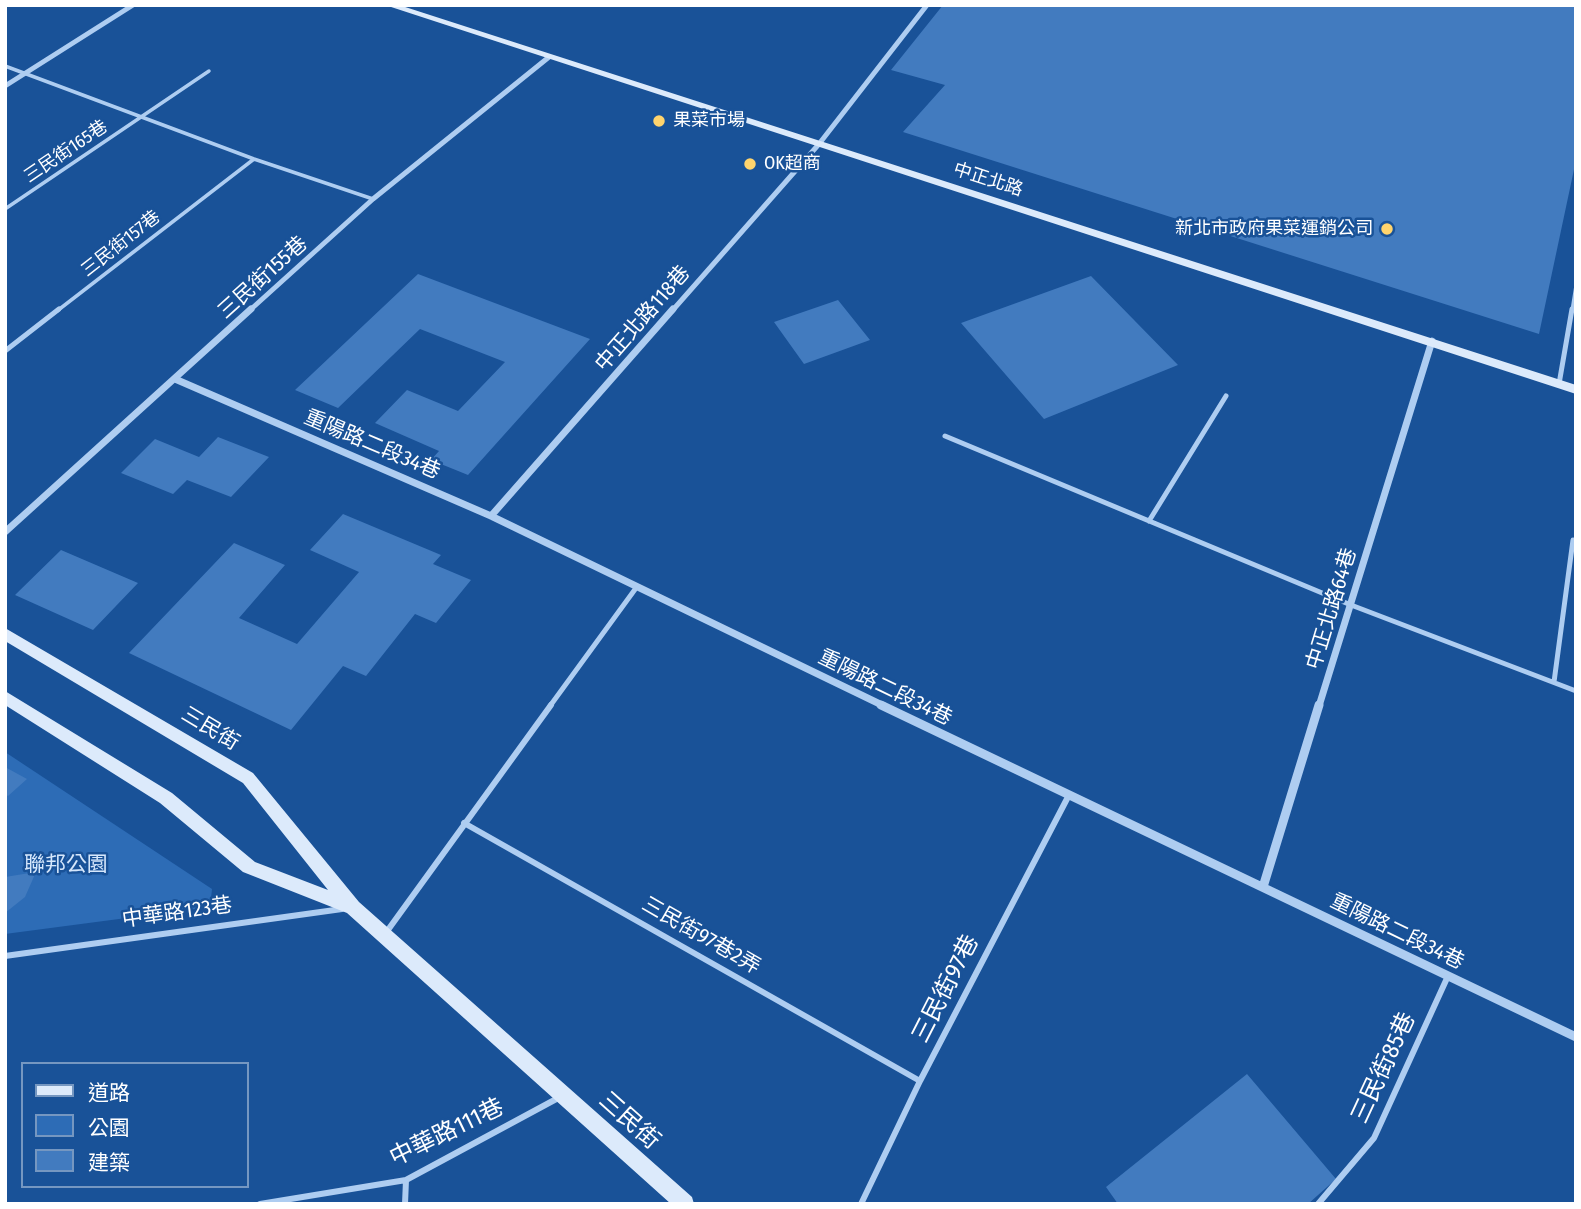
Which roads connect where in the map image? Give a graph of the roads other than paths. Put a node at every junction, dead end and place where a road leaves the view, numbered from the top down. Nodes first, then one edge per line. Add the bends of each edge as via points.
1 (133, 5) edge
2 (389, 5) edge
3 (927, 5) edge
4 (549, 57) junction
5 (5, 66) edge
6 (209, 71) dead end
7 (24, 74) junction
8 (5, 86) edge
9 (142, 118) junction
10 (819, 144) junction
11 (254, 159) junction
12 (373, 200) junction
13 (5, 209) edge
14 (1576, 286) edge
15 (1432, 341) junction
16 (5, 351) edge
17 (175, 379) junction
18 (1559, 384) junction
19 (1576, 390) edge
20 (1226, 396) dead end
21 (945, 436) dead end
22 (491, 516) junction
23 (1149, 521) junction
24 (5, 532) edge
25 (1573, 540) dead end
26 (636, 588) junction
27 (1351, 605) junction
28 (5, 634) edge
29 (1554, 682) junction
30 (1576, 691) edge
31 (5, 697) edge
32 (1069, 795) junction
33 (464, 822) junction
34 (1263, 887) junction
35 (353, 908) junction
36 (384, 935) junction
37 (5, 956) edge
38 (1448, 976) junction
39 (1576, 1037) edge
40 (920, 1081) junction
41 (563, 1095) junction
42 (406, 1180) junction
43 (260, 1204) edge
44 (405, 1204) edge
45 (685, 1204) edge
46 (861, 1204) edge
47 (1318, 1204) edge

1 - 7 street
2 - 4 main road, 中正北路
3 - 10 street, 中正北路118巷
4 - 10 main road, 中正北路
4 - 12 street, 三民街155巷
5 - 7 lane
6 - 9 lane
7 - 8 street
7 - 9 lane
9 - 11 lane
9 - 13 lane, 三民街165巷
10 - 15 main road, 中正北路
10 - 22 street, 中正北路118巷
11 - 12 lane
11 - 16 lane, 三民街157巷
12 - 17 street, 三民街155巷
14 - 18 lane
15 - 18 main road, 中正北路
15 - 27 street, 中正北路64巷
17 - 22 street, 重陽路二段34巷
17 - 24 street, 三民街155巷
18 - 19 main road, 中正北路
20 - 23 lane
21 - 23 lane
22 - 26 street, 重陽路二段34巷
23 - 27 lane
25 - 29 lane
26 - 32 street, 重陽路二段34巷
26 - 33 lane
27 - 29 lane
27 - 34 street, 中正北路64巷
28 - 35 main road, 三民街 via 248,778
29 - 30 lane
31 - 35 main road, 三民街 via 166,798 249,867
32 - 34 street, 重陽路二段34巷
32 - 40 lane, 三民街97巷
33 - 36 lane
33 - 40 lane, 三民街97巷2弄
34 - 38 street, 重陽路二段34巷
35 - 36 main road, 三民街
35 - 37 lane, 中華路123巷
36 - 41 main road, 三民街
38 - 39 street, 重陽路二段34巷
38 - 47 lane, 三民街85巷 via 1374,1138
40 - 46 lane, 三民街97巷
41 - 42 lane, 中華路111巷
41 - 45 main road, 三民街
42 - 43 lane, 中華路111巷
42 - 44 lane

